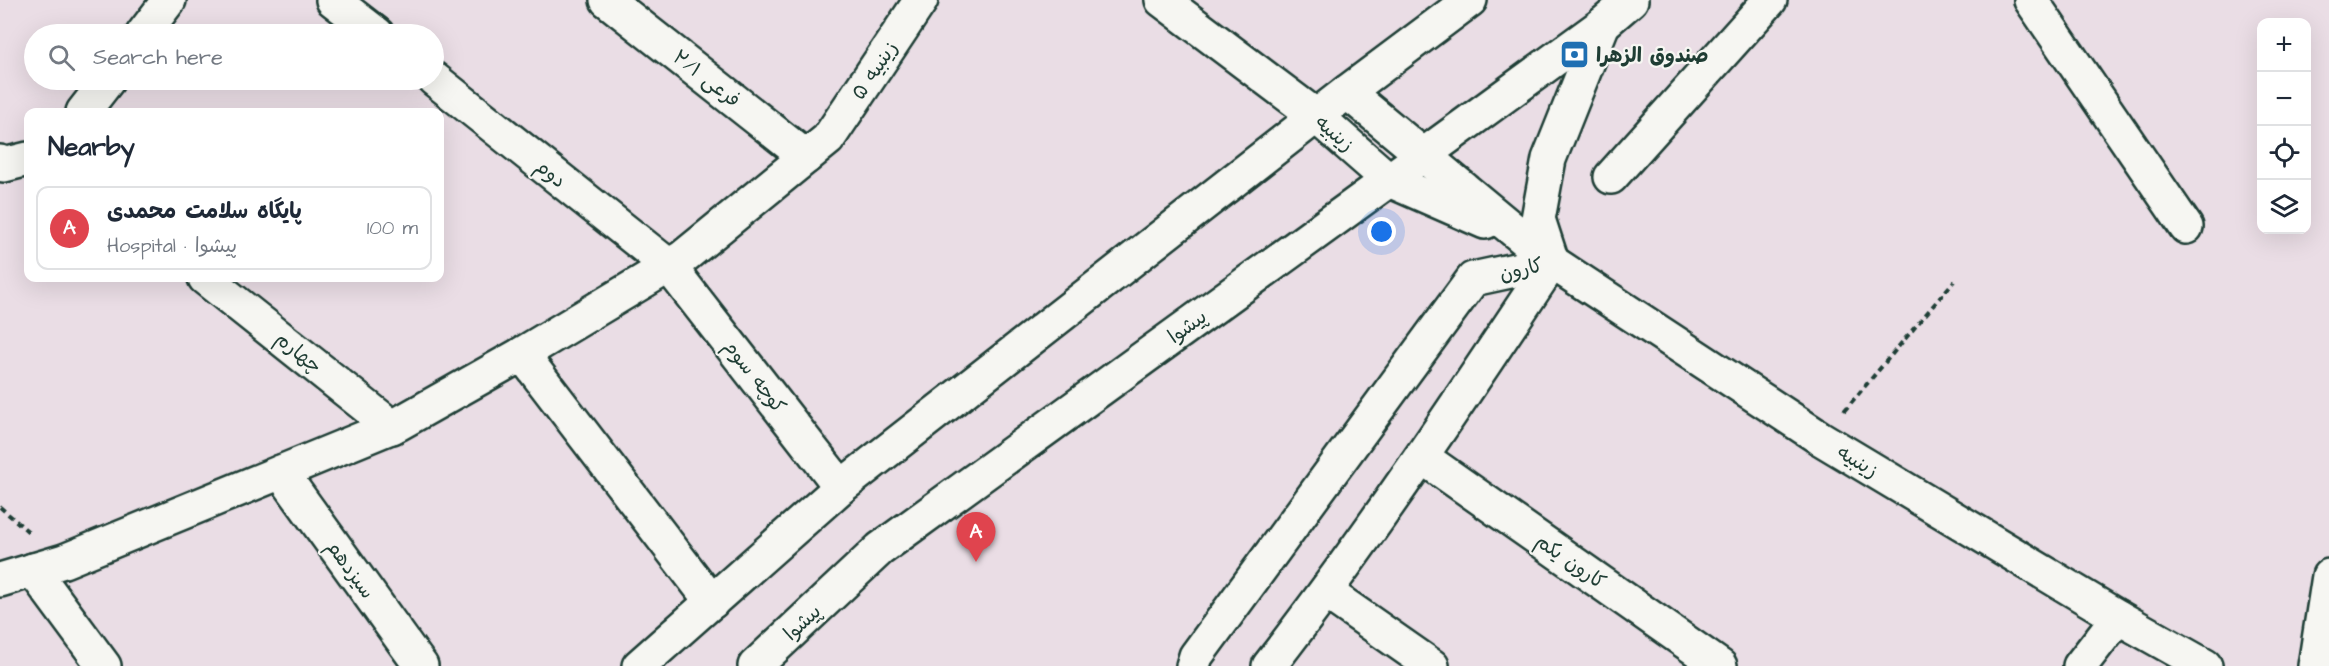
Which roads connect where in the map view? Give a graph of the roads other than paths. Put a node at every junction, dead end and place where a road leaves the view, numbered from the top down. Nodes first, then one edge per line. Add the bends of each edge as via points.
1 (169, 0) edge
2 (333, 0) edge
3 (607, 0) edge
4 (921, 0) edge
5 (1162, 0) edge
6 (1470, 0) edge
7 (1631, 0) edge
8 (1770, 0) edge
9 (2031, 0) edge
10 (151, 24) edge
11 (364, 24) edge
12 (1603, 24) junction
13 (444, 87) edge
14 (100, 90) edge
15 (1347, 92) junction
16 (85, 108) edge
17 (1316, 116) junction
18 (817, 148) junction
19 (1422, 156) junction
20 (24, 160) edge
21 (0, 162) edge
22 (1611, 177) dead end
23 (1389, 180) junction
24 (2186, 227) dead end
25 (1522, 238) junction
26 (1552, 262) junction
27 (669, 266) junction
28 (210, 282) edge
29 (522, 354) junction
30 (392, 427) junction
31 (1422, 457) junction
32 (281, 472) junction
33 (841, 487) junction
34 (33, 570) junction
35 (2329, 576) edge
36 (0, 580) edge
37 (1326, 592) junction
38 (712, 602) junction
39 (2118, 617) junction
40 (775, 660) edge
41 (104, 666) edge
42 (421, 666) edge
43 (639, 666) edge
44 (1193, 666) edge
45 (1269, 666) edge
46 (1432, 666) edge
47 (1720, 666) edge
48 (2080, 666) edge
49 (2205, 666) edge
50 (2315, 666) edge

1 - 10 street
2 - 11 street
3 - 18 street, فرعی ۲/۱
4 - 18 street, زینبیه ۵
5 - 17 street, زینبیه
6 - 15 street
7 - 12 street, پیشوا
8 - 22 street
9 - 24 street
12 - 19 street, پیشوا
12 - 26 street via 1549,159 1538,219
13 - 27 street, دوم
14 - 16 street
15 - 17 street
15 - 19 street, زینبیه
17 - 23 street, زینبیه
17 - 33 street
18 - 27 street, زینبیه ۵
19 - 23 street, پیشوا
19 - 25 street, زینبیه
20 - 21 street via 4,165
23 - 25 street, زینبیه
23 - 40 street, پیشوا via 880,549
25 - 26 street, زینبیه
26 - 31 street, کارون
26 - 39 street, زینبیه via 1820,438
26 - 44 street, کارون via 1473,279 1196,656
27 - 29 street, زینبیه ۵
27 - 33 street, کوچه سوم
28 - 30 street, چهارم
29 - 30 street, زینبیه ۵
29 - 38 street
30 - 32 street, زینبیه ۵
31 - 37 street, کارون
31 - 47 street, کارون یکم
32 - 34 street, زینبیه ۵ via 64,561
32 - 42 street, سیزدهم
33 - 38 street
34 - 36 street, زینبیه ۵
34 - 41 street
35 - 50 street
37 - 45 street, کارون
37 - 46 street
38 - 43 street
39 - 48 street
39 - 49 street, زینبیه

